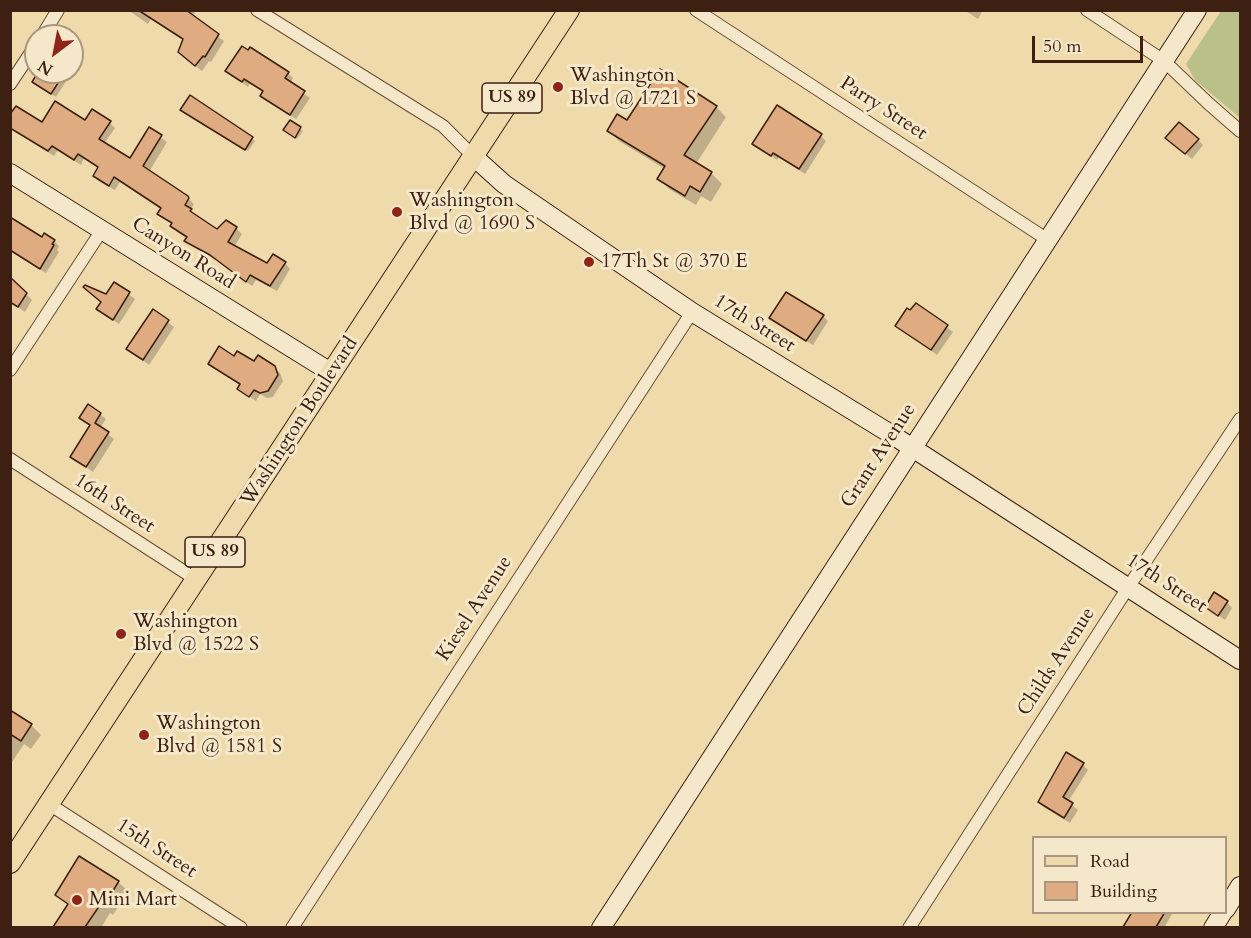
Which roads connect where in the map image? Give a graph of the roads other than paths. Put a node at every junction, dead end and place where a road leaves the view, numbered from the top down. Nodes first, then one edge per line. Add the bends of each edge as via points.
1 (58, 10) edge
2 (257, 10) edge
3 (569, 10) edge
4 (696, 10) edge
5 (1087, 10) edge
6 (1197, 10) edge
7 (49, 24) edge
8 (1164, 61) junction
9 (24, 63) edge
10 (10, 84) edge
11 (1240, 131) edge
12 (473, 156) junction
13 (10, 173) edge
14 (102, 230) junction
15 (1048, 240) junction
16 (692, 312) junction
17 (10, 370) edge
18 (332, 373) junction
19 (1240, 419) edge
20 (912, 448) junction
21 (10, 459) edge
22 (197, 580) junction
23 (1129, 586) junction
24 (1240, 660) edge
25 (49, 804) junction
26 (10, 863) edge
27 (1240, 886) edge
28 (1227, 906) edge
29 (1222, 914) edge
30 (241, 927) edge
31 (292, 927) edge
32 (601, 927) edge
33 (909, 927) edge
34 (1214, 927) edge

1 - 7 street
2 - 12 street, 17th Street via 443,126
3 - 12 main road, Washington Boulevard / US 89
4 - 15 street, Parry Street
5 - 8 street
6 - 8 street, Grant Avenue
8 - 11 street
8 - 15 street, Grant Avenue
9 - 10 street
12 - 16 street, 17th Street via 504,184
12 - 18 main road, Washington Boulevard / US 89
13 - 14 street, Canyon Road
14 - 17 street
14 - 18 street, Canyon Road
15 - 20 street, Grant Avenue
16 - 20 street, 17th Street
16 - 31 street, Kiesel Avenue
18 - 22 main road, Washington Boulevard / US 89
19 - 23 street, Childs Avenue
20 - 23 street, 17th Street
20 - 32 street, Grant Avenue
21 - 22 street, 16th Street
22 - 25 main road, Washington Boulevard / US 89
23 - 24 street, 17th Street
23 - 33 street, Childs Avenue
25 - 26 main road, Washington Boulevard / US 89
25 - 30 street, 15th Street
27 - 28 street
29 - 34 street

